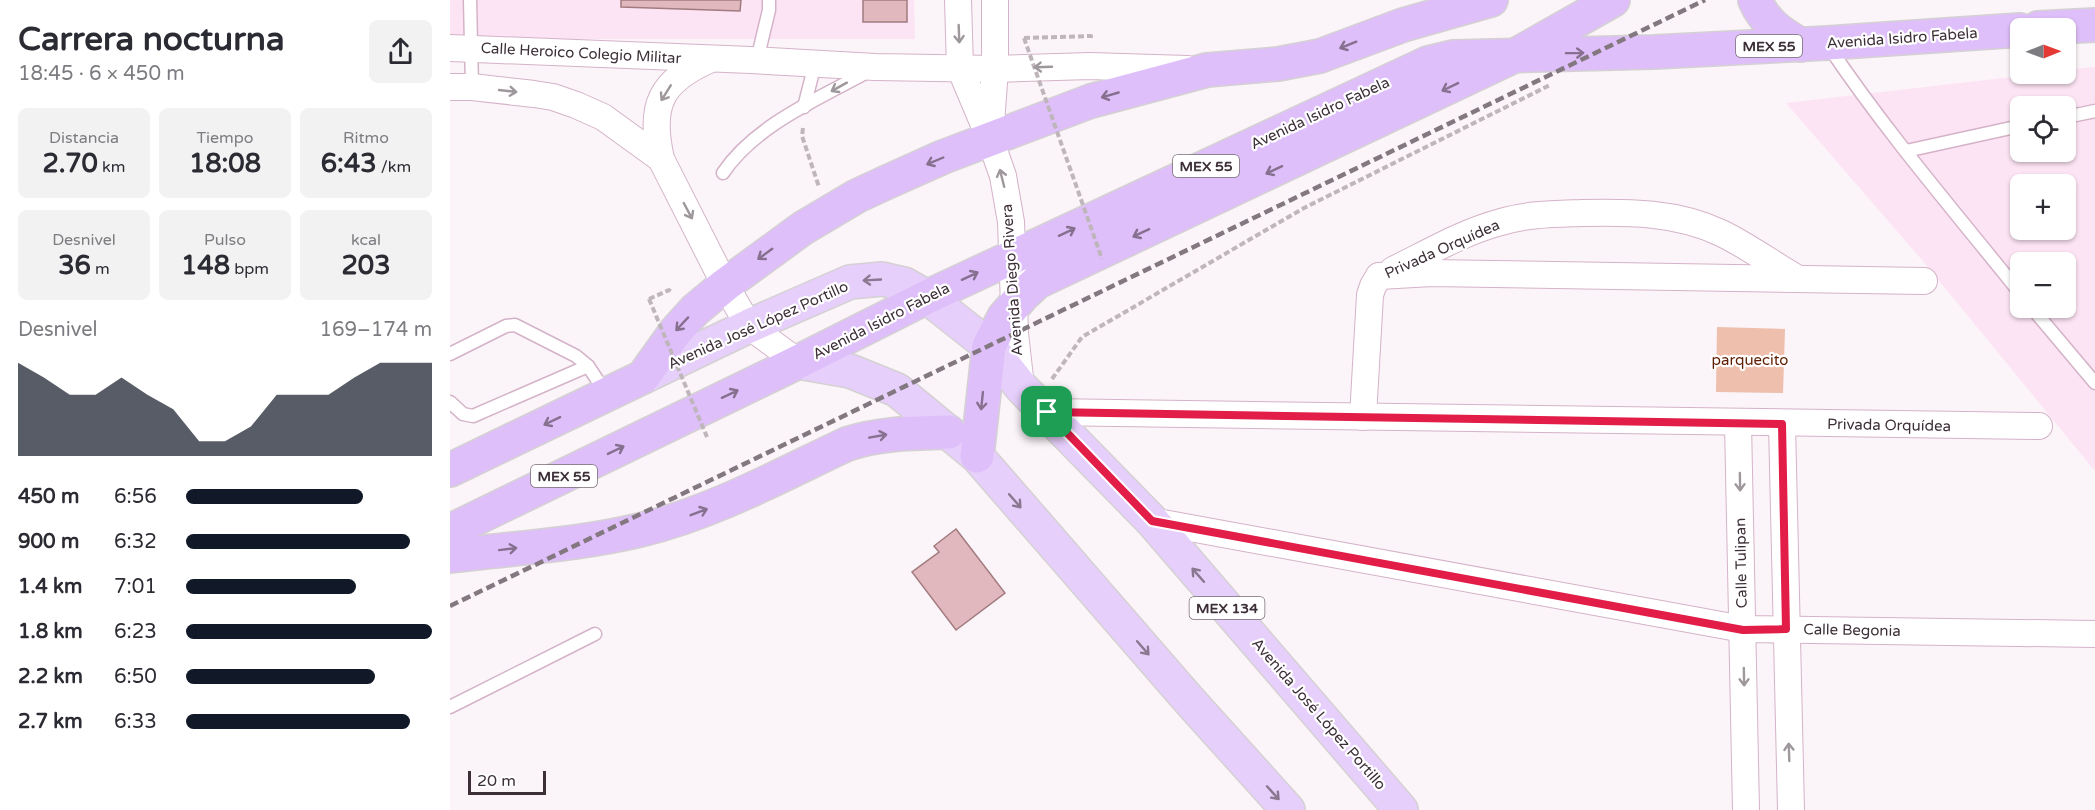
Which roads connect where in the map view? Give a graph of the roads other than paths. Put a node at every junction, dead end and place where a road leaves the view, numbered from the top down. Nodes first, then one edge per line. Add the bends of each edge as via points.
1 (470, 0) edge
2 (769, 0) edge
3 (958, 0) edge
4 (995, 0) edge
5 (1491, 0) edge
6 (1612, 0) edge
7 (1755, 0) edge
8 (2095, 25) edge
9 (2076, 26) edge
10 (2010, 31) edge
11 (1814, 44) junction
12 (461, 48) edge
13 (1516, 54) junction
14 (712, 59) junction
15 (757, 60) junction
16 (815, 64) junction
17 (875, 67) junction
18 (960, 68) junction
19 (995, 69) junction
20 (1207, 70) junction
21 (461, 87) edge
22 (804, 107) junction
23 (2095, 111) edge
24 (2076, 115) edge
25 (2010, 128) edge
26 (990, 139) junction
27 (1906, 151) junction
28 (661, 159) junction
29 (723, 173) dead end
30 (1014, 256) junction
31 (1379, 276) junction
32 (1797, 279) junction
33 (1924, 281) dead end
34 (2010, 281) edge
35 (725, 285) junction
36 (927, 297) junction
37 (1014, 304) junction
38 (2040, 318) edge
39 (749, 326) junction
40 (989, 346) junction
41 (450, 354) edge
42 (798, 362) junction
43 (588, 366) junction
44 (643, 377) junction
45 (2095, 383) edge
46 (606, 394) junction
47 (1035, 400) junction
48 (450, 402) edge
49 (1363, 417) junction
50 (1738, 423) junction
51 (1782, 424) junction
52 (2039, 426) dead end
53 (949, 432) junction
54 (977, 456) junction
55 (450, 470) edge
56 (1152, 521) junction
57 (450, 531) edge
58 (450, 556) edge
59 (1786, 629) junction
60 (1743, 630) junction
61 (595, 634) dead end
62 (2095, 634) edge
63 (450, 707) edge
64 (1288, 810) edge
65 (1401, 810) edge
66 (1746, 810) edge
67 (1791, 810) edge

1 - 12 lane
2 - 15 lane
3 -> 18 street, Avenida Diego Rivera
4 - 19 street, Avenida Diego Rivera
5 -> 20 highway via 1394,28 1320,56
6 - 13 highway
7 - 11 highway via 1778,32
8 - 9 highway
10 - 11 highway, Avenida Isidro Fabela / MEX 55
13 -> 11 highway, Avenida Isidro Fabela / MEX 55
11 - 27 lane via 1854,84
12 - 14 street, Calle Heroico Colegio Militar
12 - 21 lane
30 -> 13 highway, Avenida Isidro Fabela / MEX 55 via 1428,63 1453,57
13 -> 37 highway via 1047,277
14 - 15 street, Calle Heroico Colegio Militar
14 -> 28 street via 680,75 661,99 656,128
15 - 16 street, Calle Heroico Colegio Militar
16 - 17 street, Calle Heroico Colegio Militar
16 - 22 lane
17 - 18 street, Calle Heroico Colegio Militar
17 -> 22 lane
18 - 19 street, Calle Heroico Colegio Militar
18 - 26 street, Avenida Diego Rivera
20 -> 19 street, Calle Heroico Colegio Militar via 1090,66
19 - 26 street, Avenida Diego Rivera
20 -> 26 highway via 1091,100
21 -> 28 street via 554,97 603,117
22 - 29 lane via 750,141
23 - 24 lane
25 - 27 lane
30 -> 26 street, Avenida Diego Rivera via 1003,176
26 -> 35 highway via 885,183 828,213
27 - 34 lane
28 -> 35 street
36 -> 30 highway, Avenida Isidro Fabela / MEX 55
30 - 37 street, Avenida Diego Rivera
31 - 32 street, Privada Orquídea via 1432,273
31 - 32 street, Privada Orquídea via 1501,222 1561,213 1632,212 1663,215 1720,233
31 - 49 street via 1371,295
32 - 33 street, Privada Orquídea
35 - 39 street
35 -> 44 highway via 676,331
36 -> 39 main road, Avenida José López Portillo via 904,284 882,279 850,282
36 - 40 main road, Avenida José López Portillo / MEX 134
36 - 42 highway, Avenida Isidro Fabela / MEX 55
37 - 40 highway
37 - 47 street, Avenida Diego Rivera via 1015,333
38 - 45 lane
39 - 42 street
39 - 44 main road, Avenida José López Portillo
40 - 47 main road, Avenida José López Portillo / MEX 134
40 -> 54 highway
41 - 43 lane via 515,325
42 - 53 main road via 850,371 897,390
57 -> 42 highway, Avenida Isidro Fabela / MEX 55
43 - 46 lane
43 - 48 lane via 473,416 463,414
44 - 46 highway
46 -> 55 highway
47 - 49 street, Privada Orquídea
47 - 56 main road, Avenida José López Portillo / MEX 134
49 - 50 street, Privada Orquídea
50 - 51 street, Privada Orquídea
50 -> 60 street, Calle Tulipan
51 - 52 street, Privada Orquídea
51 - 59 street
53 - 54 main road
58 -> 53 highway via 642,530 705,510 865,438
54 -> 64 main road
56 - 60 street, Calle Begonia
65 -> 56 main road, Avenida José López Portillo / MEX 134
59 - 60 street, Calle Begonia
59 - 62 street, Calle Begonia
67 -> 59 street
60 -> 66 street, Calle Tulipan
61 - 63 lane

